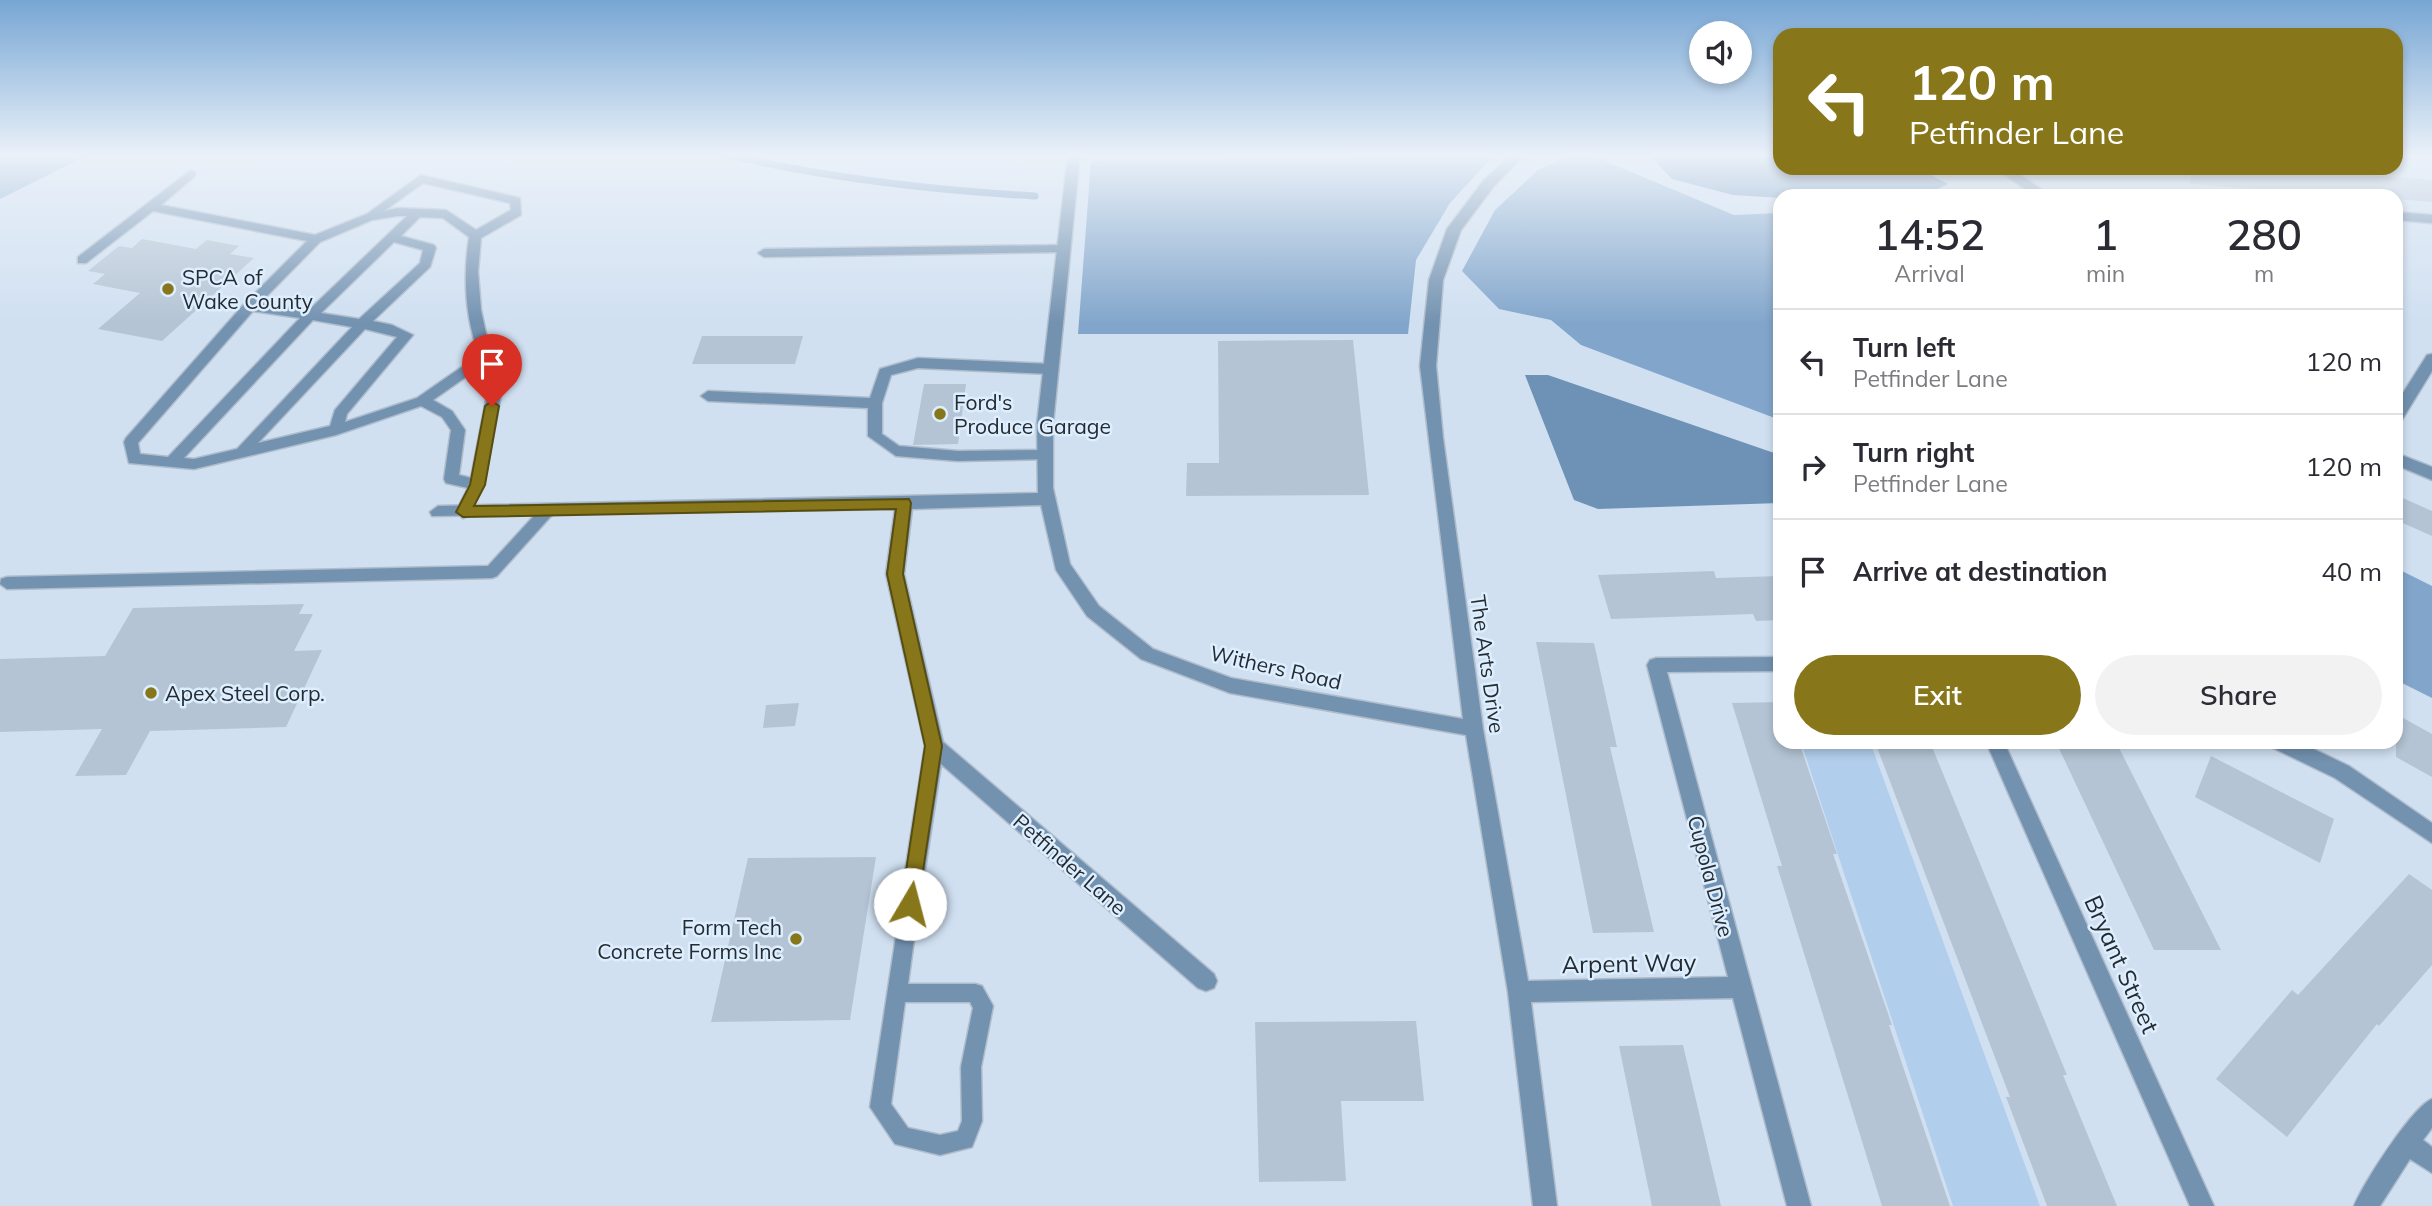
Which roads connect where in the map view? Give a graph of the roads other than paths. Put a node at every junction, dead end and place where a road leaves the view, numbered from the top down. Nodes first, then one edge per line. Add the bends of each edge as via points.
1 (147, 210) edge
2 (168, 210) edge
3 (378, 210) edge
4 (517, 210) edge
5 (1068, 210) edge
6 (1468, 210) edge
7 (417, 213) junction
8 (369, 217) junction
9 (2403, 217) edge
10 (2432, 219) edge
11 (475, 236) junction
12 (393, 237) junction
13 (316, 239) junction
14 (1064, 249) junction
15 (764, 253) dead end
16 (82, 260) dead end
17 (250, 306) junction
18 (309, 317) junction
19 (362, 324) junction
20 (484, 358) junction
21 (2432, 359) edge
22 (1051, 369) junction
23 (709, 396) dead end
24 (422, 401) junction
25 (875, 403) junction
26 (2403, 405) edge
27 (336, 430) junction
28 (241, 453) junction
29 (1045, 455) junction
30 (172, 462) junction
31 (2403, 462) edge
32 (2432, 474) edge
33 (477, 485) junction
34 (1047, 499) junction
35 (904, 503) junction
36 (547, 511) junction
37 (438, 512) dead end
38 (463, 512) junction
39 (7, 583) dead end
40 (1773, 664) edge
41 (1474, 729) junction
42 (934, 746) junction
43 (1998, 749) edge
44 (2294, 749) edge
45 (2432, 834) edge
46 (910, 904) joint
47 (1206, 981) dead end
48 (1740, 987) junction
49 (1519, 992) junction
50 (897, 993) junction
51 (2432, 1110) edge
52 (2407, 1142) junction
53 (2432, 1161) edge
54 (1545, 1206) edge
55 (1799, 1206) edge
56 (2202, 1206) edge
57 (2366, 1206) edge

1 - 16 lane
2 - 13 lane
3 - 8 lane
4 - 11 lane
5 - 14 street, Withers Road
6 - 41 street, The Arts Drive via 1454,229 1436,280 1428,366
7 - 8 lane
7 - 11 lane via 446,214
7 - 12 lane
8 - 13 lane
9 - 10 street
11 - 20 lane via 470,263
12 - 18 lane
12 - 19 lane via 430,248 426,264
13 - 17 lane
14 - 15 lane
14 - 22 street, Withers Road
17 - 18 lane
17 - 30 lane via 131,442 134,459
18 - 19 lane
18 - 30 lane
19 - 27 lane via 406,335 340,413
19 - 28 lane
20 - 24 lane
20 - 33 lane via 497,379
21 - 26 street
22 - 25 lane via 918,363 886,372
22 - 29 street, Withers Road
23 - 25 lane
24 - 27 lane
24 - 33 lane via 447,414 458,430 451,479
25 - 29 lane via 875,436 896,451
27 - 28 lane
28 - 30 lane via 194,464
29 - 34 street, Withers Road
31 - 32 street
33 - 38 lane
34 - 35 street
34 - 41 street, Withers Road via 1062,565 1093,611 1147,654 1230,685
35 - 36 street
35 - 42 street via 895,574
36 - 38 street
36 - 39 lane via 492,572
37 - 38 street
40 - 48 street, Cupola Drive via 1656,665
41 - 49 street, The Arts Drive
42 - 46 street
42 - 47 street, Petfinder Lane
43 - 56 street, Bryant Street
44 - 45 street via 2342,772
46 - 50 lane
48 - 49 street, Arpent Way
48 - 55 street, Cupola Drive
49 - 54 street, The Arts Drive
50 - 50 lane via 880,1107 902,1137 940,1145 965,1140 972,1121 971,1067 983,1006 975,993
51 - 52 street
52 - 53 street
52 - 57 street

